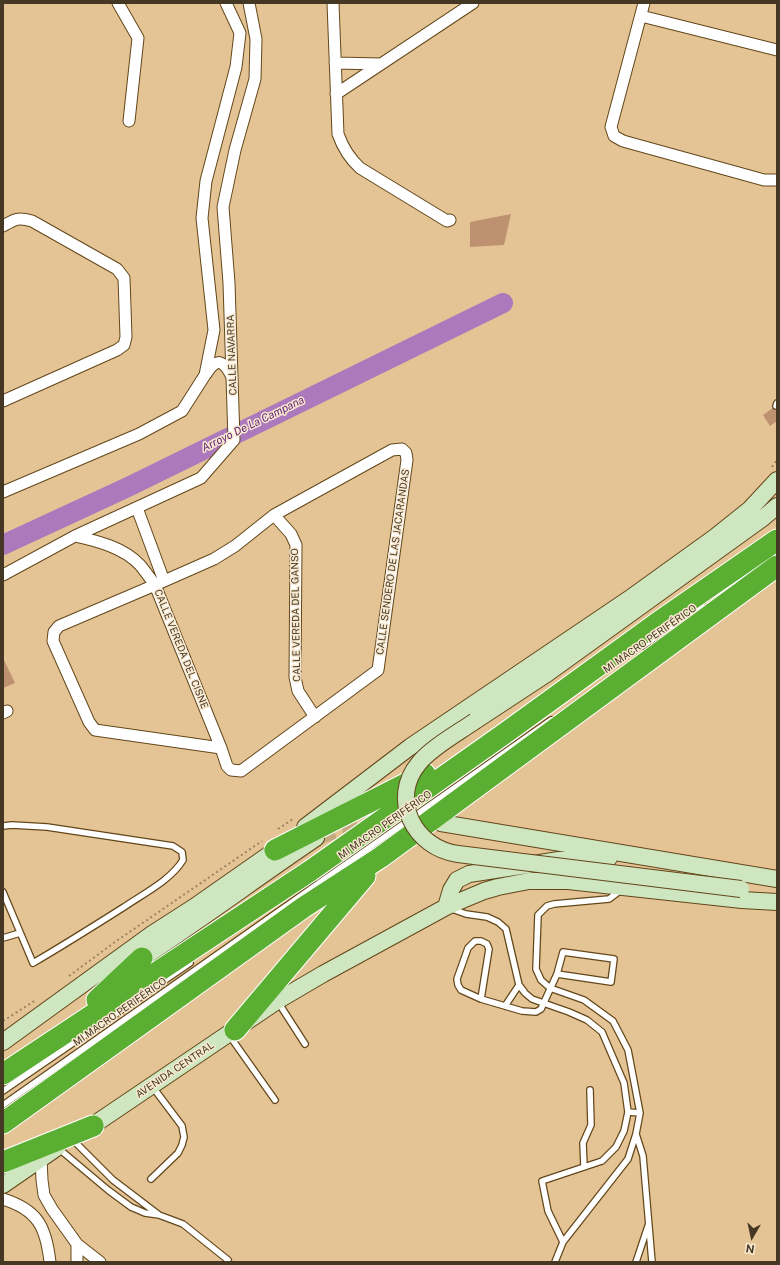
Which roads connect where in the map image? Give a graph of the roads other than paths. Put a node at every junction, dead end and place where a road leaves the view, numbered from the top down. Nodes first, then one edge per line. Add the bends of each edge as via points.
1 (118, 3) edge
2 (226, 3) edge
3 (249, 3) edge
4 (333, 3) edge
5 (473, 3) edge
6 (644, 3) edge
7 (641, 16) junction
8 (777, 50) edge
9 (335, 63) junction
10 (381, 64) junction
11 (336, 94) junction
12 (129, 121) dead end
13 (777, 180) edge
14 (450, 220) dead end
15 (3, 226) edge
16 (205, 375) junction
17 (233, 378) junction
18 (3, 401) edge
19 (777, 480) edge
20 (3, 492) edge
21 (777, 506) edge
22 (137, 508) junction
23 (274, 515) junction
24 (75, 536) junction
25 (777, 540) edge
26 (777, 559) edge
27 (777, 566) edge
28 (3, 575) edge
29 (160, 583) junction
30 (705, 602) dead end
31 (713, 605) dead end
32 (640, 648) dead end
33 (557, 715) dead end
34 (315, 717) junction
35 (504, 734) junction
36 (221, 748) junction
37 (241, 770) joint
38 (412, 809) dead end
39 (406, 813) dead end
40 (441, 823) dead end
41 (3, 826) edge
42 (319, 836) tunnel mouth
43 (275, 850) junction
44 (381, 857) junction
45 (643, 857) junction
46 (777, 879) edge
47 (626, 887) junction
48 (3, 892) edge
49 (777, 897) edge
50 (777, 902) edge
51 (446, 907) junction
52 (20, 933) junction
53 (3, 938) edge
54 (142, 958) junction
55 (198, 958) dead end
56 (557, 974) junction
57 (519, 985) junction
58 (550, 988) junction
59 (273, 995) junction
60 (481, 999) junction
61 (544, 1004) junction
62 (505, 1006) junction
63 (232, 1032) junction
64 (3, 1042) edge
65 (305, 1044) dead end
66 (3, 1048) edge
67 (6, 1071) edge
68 (152, 1086) junction
69 (3, 1090) edge
70 (590, 1090) dead end
71 (275, 1100) dead end
72 (3, 1105) edge
73 (628, 1112) junction
74 (640, 1113) junction
75 (3, 1123) edge
76 (93, 1126) junction
77 (636, 1134) junction
78 (72, 1139) junction
79 (58, 1148) junction
80 (41, 1158) junction
81 (584, 1167) junction
82 (8, 1172) edge
83 (151, 1179) dead end
84 (3, 1185) edge
85 (3, 1199) edge
86 (52, 1209) junction
87 (159, 1215) junction
88 (38, 1220) junction
89 (648, 1224) junction
90 (563, 1242) junction
91 (77, 1244) junction
92 (228, 1260) dead end
93 (50, 1262) edge
94 (77, 1262) edge
95 (100, 1262) edge
96 (555, 1262) edge
97 (636, 1262) edge
98 (652, 1262) edge

1 - 12 street via 138,38
2 - 16 street, CALLE NAVARRA via 240,33 236,67 206,181 202,218 214,330
3 - 17 street, CALLE NAVARRA via 256,39 255,79 235,150 223,207
4 - 9 street
5 - 10 street
6 - 7 street
7 - 8 street
7 - 13 street via 611,127 614,136 623,141 764,180
9 - 10 street
9 - 11 street
10 - 11 street
11 - 14 street via 338,134 352,160 360,168 447,222
15 - 18 street via 12,220 22,218 32,221 117,268 124,278 126,337 124,344 117,350
16 - 17 street via 212,365 223,363
16 - 20 street, CALLE NAVARRA via 182,411 139,434
17 - 22 street, CALLE NAVARRA via 234,434 201,478
19 - 43 main road via 750,509 715,537 629,599 410,748
21 - 49 main road, bridge via 548,673 425,756 408,783 406,798 410,820 423,839 435,848 449,853 740,889
22 - 24 street, CALLE NAVARRA
22 - 29 street, CALLE VEREDA DEL CISNE
23 - 29 street, CALLE SENDERO DE LAS JACARANDAS via 214,559
23 - 34 street, CALLE VEREDA DEL GANSO via 291,534 296,545 295,676 298,691
23 - 34 street, CALLE SENDERO DE LAS JACARANDAS via 392,450 402,449 406,453 378,670
24 - 28 street, CALLE NAVARRA
24 - 29 street, CALLE VEREDA DEL CISNE via 124,552
25 - 35 highway
26 - 31 lane
27 - 44 highway
29 - 36 street, CALLE VEREDA DEL CISNE
29 - 36 street, CALLE SENDERO DE LAS JACARANDAS via 59,626 54,632 53,641 95,730
30 - 32 lane, MI MACRO PERIFÉRICO
33 - 72 lane, MI MACRO PERIFÉRICO
34 - 37 street, CALLE SENDERO DE LAS JACARANDAS
35 - 43 highway
35 - 67 highway via 310,871
36 - 37 street, CALLE VEREDA DEL CISNE via 227,766 231,770
38 - 39 lane, MI MACRO PERIFÉRICO
40 - 45 main road
41 - 52 lane via 47,827 173,846 182,852 184,860 178,869 148,891 62,947 32,963
42 - 54 main road
43 - 64 main road via 152,934
44 - 59 highway
44 - 75 highway via 298,912
45 - 46 main road
45 - 51 main road via 559,860 469,874 457,880
47 - 50 main road
47 - 51 main road via 528,881 484,891
47 - 58 lane via 609,899 554,904 547,906 538,915 536,969 541,980
48 - 52 lane
51 - 57 lane via 466,914 487,917 506,929
51 - 59 main road via 349,960
52 - 53 lane
54 - 66 main road
54 - 67 highway via 80,1015
55 - 69 lane, MI MACRO PERIFÉRICO
56 - 56 lane via 563,952 614,959 611,982
56 - 58 lane
57 - 61 lane via 532,999
57 - 62 lane
58 - 61 lane
58 - 74 lane via 584,1000 613,1021 628,1050
59 - 63 highway
59 - 65 lane
60 - 60 lane via 489,949 487,944 475,941 468,948 457,979 461,990
60 - 62 lane
61 - 62 lane via 536,1012
61 - 73 lane via 587,1020 602,1032 624,1083
63 - 68 main road, AVENIDA CENTRAL
63 - 71 lane
68 - 76 main road, AVENIDA CENTRAL
68 - 83 lane via 182,1126 184,1137 178,1153
70 - 81 lane via 591,1125 583,1143
73 - 74 lane
73 - 81 lane via 624,1131 616,1147 602,1161
74 - 77 lane
76 - 78 main road, AVENIDA CENTRAL
76 - 82 highway
77 - 89 lane via 643,1156
77 - 90 lane via 628,1159
78 - 79 main road, AVENIDA CENTRAL
78 - 87 lane via 113,1180
79 - 80 main road, AVENIDA CENTRAL
79 - 87 lane via 131,1207
80 - 82 main road, AVENIDA CENTRAL
80 - 86 street via 44,1195
81 - 90 lane via 542,1181 548,1211
82 - 84 main road, AVENIDA CENTRAL
85 - 88 street via 16,1202
86 - 88 street
86 - 91 street
87 - 92 lane via 183,1224
88 - 93 street via 45,1235
89 - 97 lane
89 - 98 lane
90 - 96 lane
91 - 94 street
91 - 95 street

